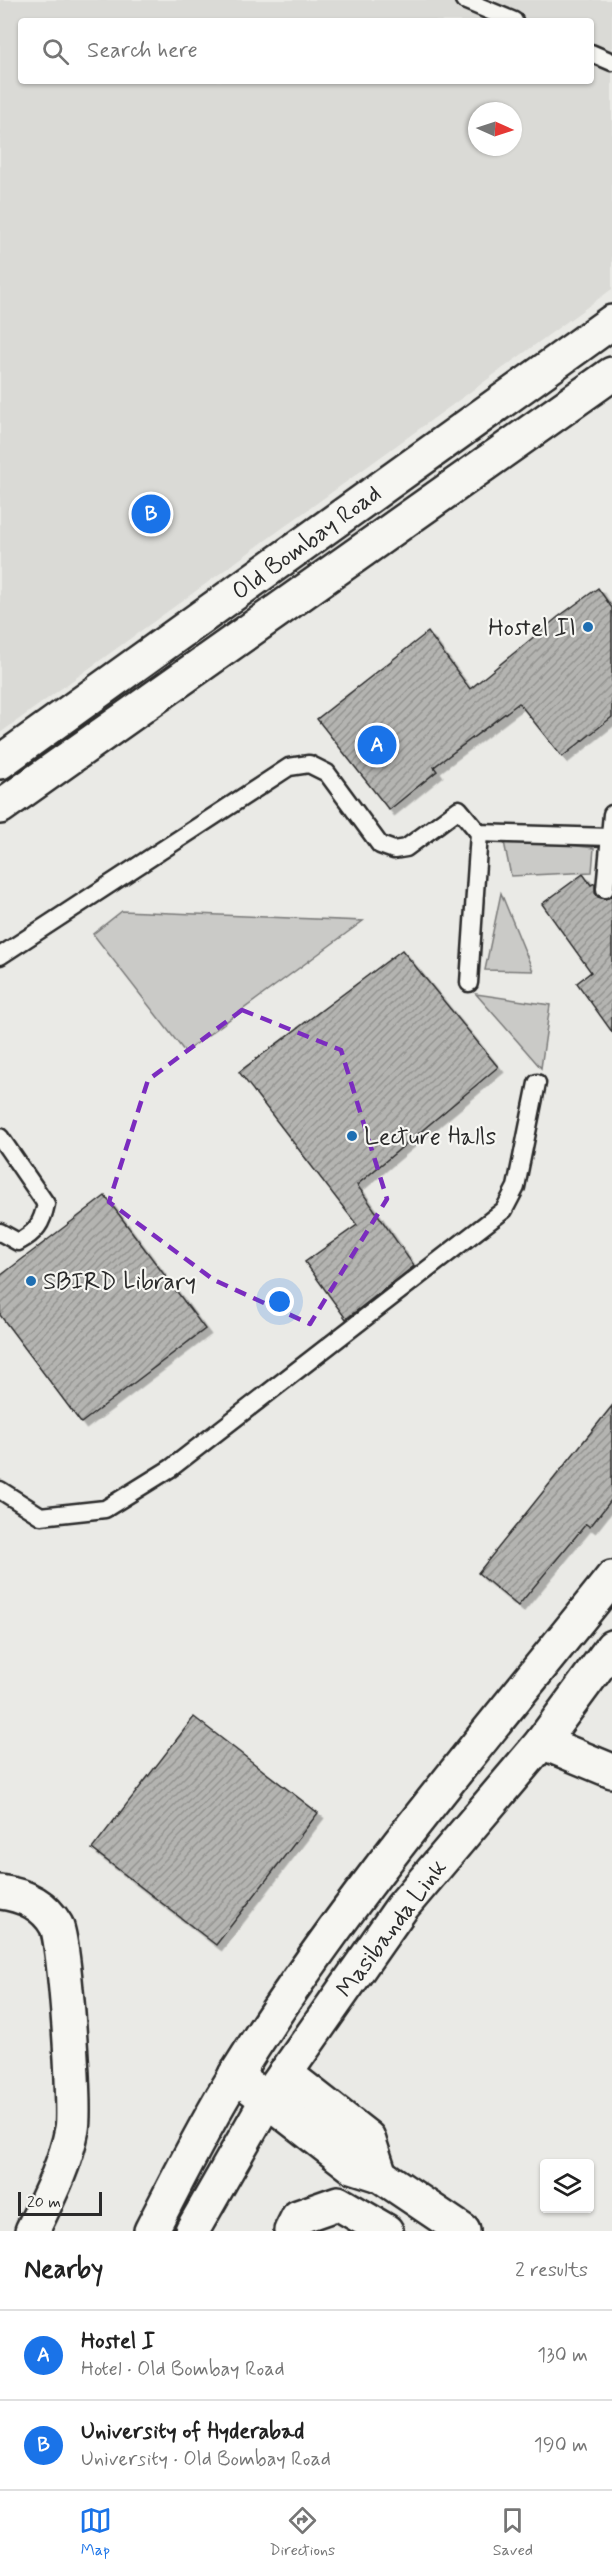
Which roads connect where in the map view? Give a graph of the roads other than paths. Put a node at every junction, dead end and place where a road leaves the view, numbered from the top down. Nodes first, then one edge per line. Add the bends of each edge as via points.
1 (464, 0) edge
2 (507, 18) edge
3 (594, 54) edge
4 (612, 62) edge
5 (612, 322) edge
6 (612, 374) edge
7 (0, 762) edge
8 (0, 807) edge
9 (612, 814) edge
10 (479, 832) junction
11 (610, 837) junction
12 (605, 889) dead end
13 (0, 956) edge
14 (469, 983) dead end
15 (537, 1083) dead end
16 (0, 1138) edge
17 (0, 1232) edge
18 (0, 1490) edge
19 (612, 1578) edge
20 (606, 1666) edge
21 (542, 1742) junction
22 (612, 1771) edge
23 (0, 1892) edge
24 (235, 2075) junction
25 (276, 2086) junction
26 (193, 2228) edge
27 (32, 2231) edge
28 (151, 2231) edge
29 (291, 2231) edge
30 (386, 2231) edge
31 (463, 2231) edge

1 - 2 lane
3 - 4 lane
5 - 7 main road, Old Bombay Road
6 - 8 main road, Old Bombay Road
9 - 11 lane
10 - 11 lane
10 - 13 lane via 459,809 406,848 394,850 380,845 327,772 309,764 289,767
10 - 14 lane
11 - 12 lane
15 - 18 lane via 516,1186 504,1210 171,1468 105,1509 41,1516
16 - 17 lane via 45,1204 42,1223 30,1236 18,1242
19 - 24 main road via 372,1877
20 - 21 main road, Masibanda Link
21 - 22 main road
21 - 25 main road, Masibanda Link via 402,1907
23 - 27 main road via 32,1899 49,1915 58,1928 64,1956 72,2127 58,2176
24 - 25 main road
24 - 28 main road via 196,2141
25 - 26 main road, Masibanda Link
25 - 31 main road via 368,2138 380,2175
29 - 30 main road via 298,2217 338,2203

